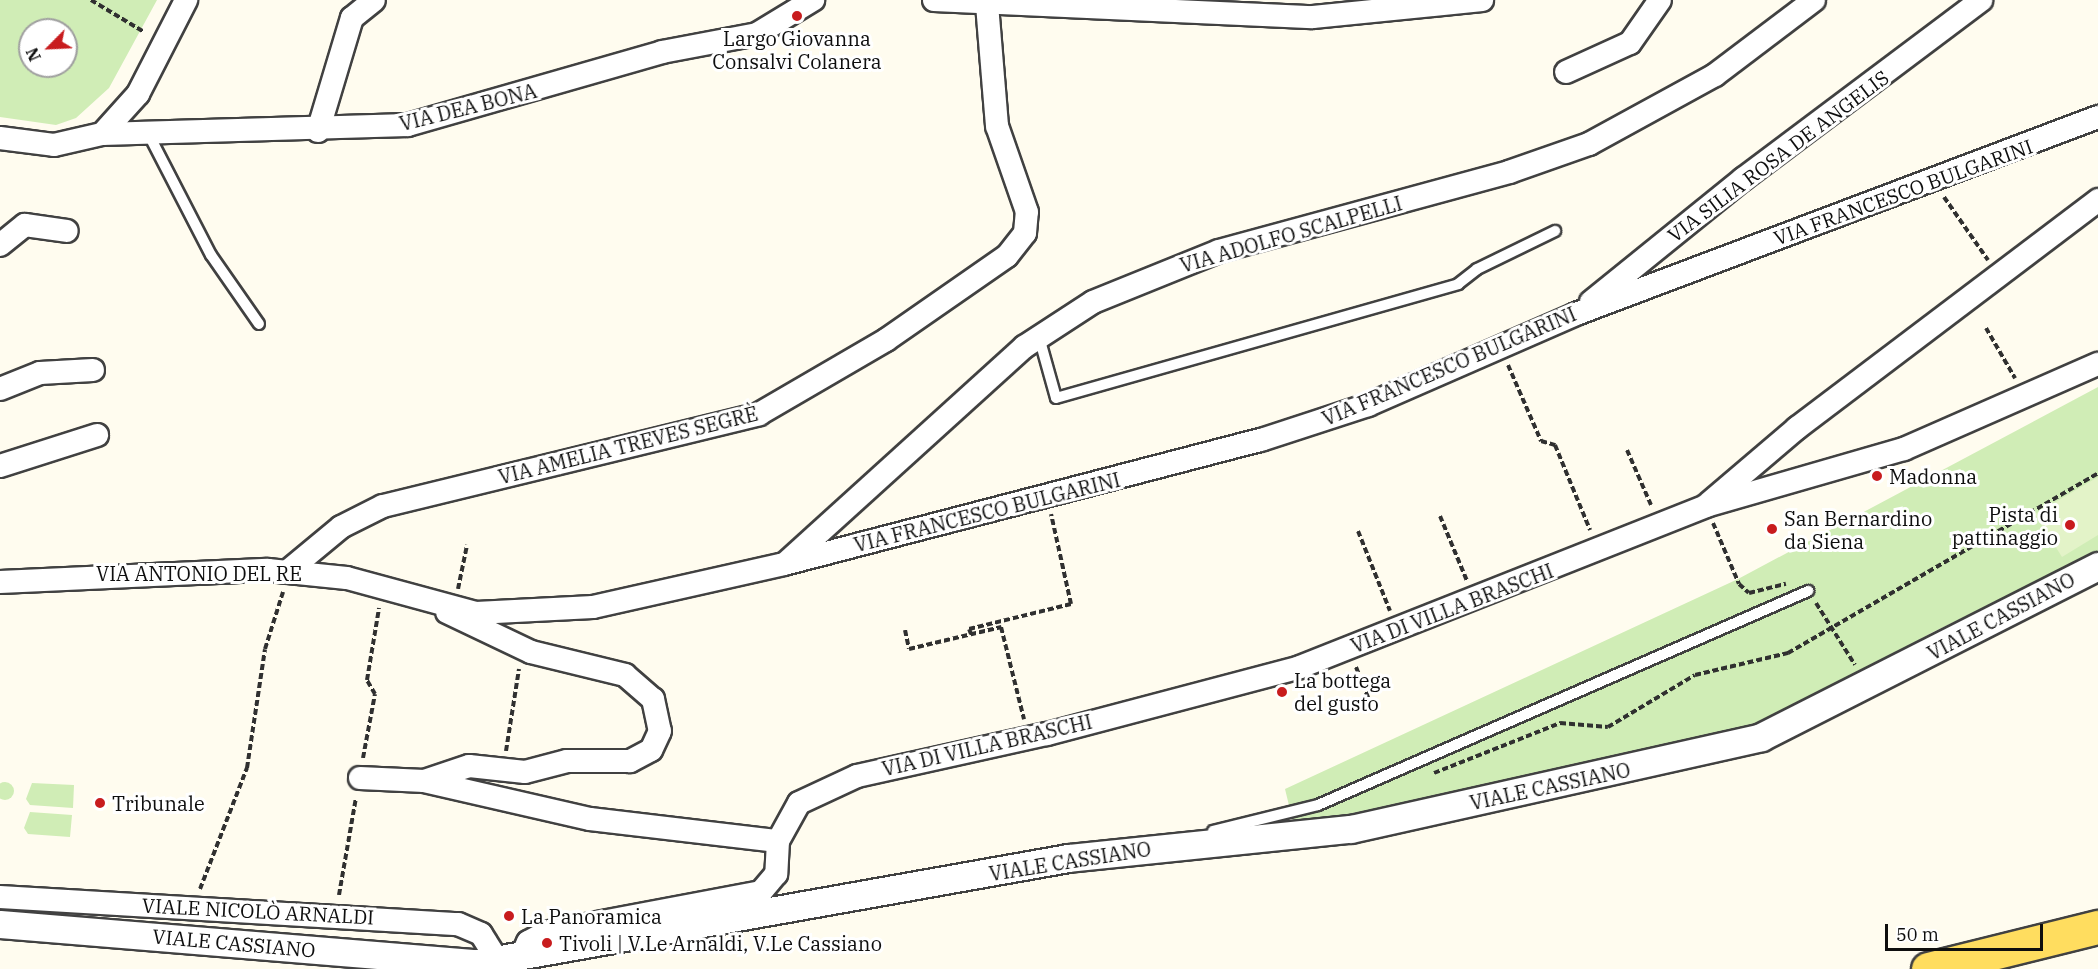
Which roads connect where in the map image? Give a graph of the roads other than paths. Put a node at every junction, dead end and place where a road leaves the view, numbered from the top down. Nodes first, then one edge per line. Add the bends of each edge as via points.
1 (186, 0) edge
2 (374, 0) edge
3 (813, 0) edge
4 (934, 0) edge
5 (1345, 0) edge
6 (1482, 0) edge
7 (1660, 0) edge
8 (1814, 0) edge
9 (1981, 0) edge
10 (987, 4) junction
11 (1370, 11) junction
12 (1566, 72) dead end
13 (2098, 117) edge
14 (318, 131) junction
15 (102, 134) junction
16 (149, 135) junction
17 (0, 138) edge
18 (2098, 200) edge
19 (67, 231) dead end
20 (1555, 231) dead end
21 (0, 245) edge
22 (1576, 314) junction
23 (259, 324) dead end
24 (1039, 336) junction
25 (2098, 364) edge
26 (93, 370) dead end
27 (0, 389) edge
28 (97, 435) dead end
29 (0, 466) edge
30 (1706, 506) junction
31 (784, 564) junction
32 (2098, 566) edge
33 (288, 571) junction
34 (0, 582) edge
35 (1808, 591) road end
36 (447, 607) junction
37 (360, 778) road end
38 (424, 781) junction
39 (778, 841) junction
40 (1149, 848) junction
41 (0, 897) edge
42 (0, 924) edge
43 (2098, 927) edge
44 (509, 959) junction
45 (1928, 969) edge

1 - 15 street via 138,94
2 - 14 street via 352,18
3 - 14 street, VIA DEA BONA via 757,34 648,56 478,109 408,125
4 - 10 street
5 - 11 street
6 - 11 street
7 - 12 street via 1630,43
8 - 24 street, VIA ADOLFO SCALPELLI via 1715,75 1588,144 1509,172 1196,259 1110,293
9 - 22 street, VIA SILIA ROSA DE ANGELIS via 1743,179
10 - 11 street via 1313,16
10 - 33 street, VIA AMELIA TREVES SEGRÈ via 998,126 1027,212 1025,233 1007,256 886,340 759,414 383,506 333,532
13 - 22 street, VIA FRANCESCO BULGARINI
14 - 16 street, VIA DEA BONA
15 - 16 street, VIA DEA BONA
15 - 17 street, VIA DEA BONA via 54,145
16 - 23 lane via 212,255
18 - 30 street via 1784,438
19 - 21 street via 25,225
20 - 24 lane via 1477,269 1458,284 1056,398
22 - 31 street, VIA FRANCESCO BULGARINI via 1357,408 1047,498
24 - 31 street, VIA ADOLFO SCALPELLI
25 - 30 street, VIA DI VILLA BRASCHI via 1878,459
26 - 27 street via 40,373
28 - 29 street
30 - 39 street, VIA DI VILLA BRASCHI via 1398,631 1228,688 857,776 799,803
31 - 36 street, VIA ANTONIO DEL RE via 572,610 504,615
32 - 40 street, VIALE CASSIANO via 1786,727 1695,754 1351,829
33 - 34 street, VIA ANTONIO DEL RE via 84,574
33 - 36 street, VIA ANTONIO DEL RE via 326,574
35 - 40 lane via 1318,805
36 - 38 street via 480,632 631,679 653,699 660,731 651,750 630,761 567,760 536,770 502,771 469,766
37 - 38 street
38 - 39 street via 590,819
39 - 44 street via 776,874 761,892 545,933
40 - 44 street, VIALE CASSIANO
41 - 44 street, VIALE NICOLÒ ARNALDI via 458,924 481,934
42 - 44 street, VIALE CASSIANO via 458,962
43 - 45 main road

